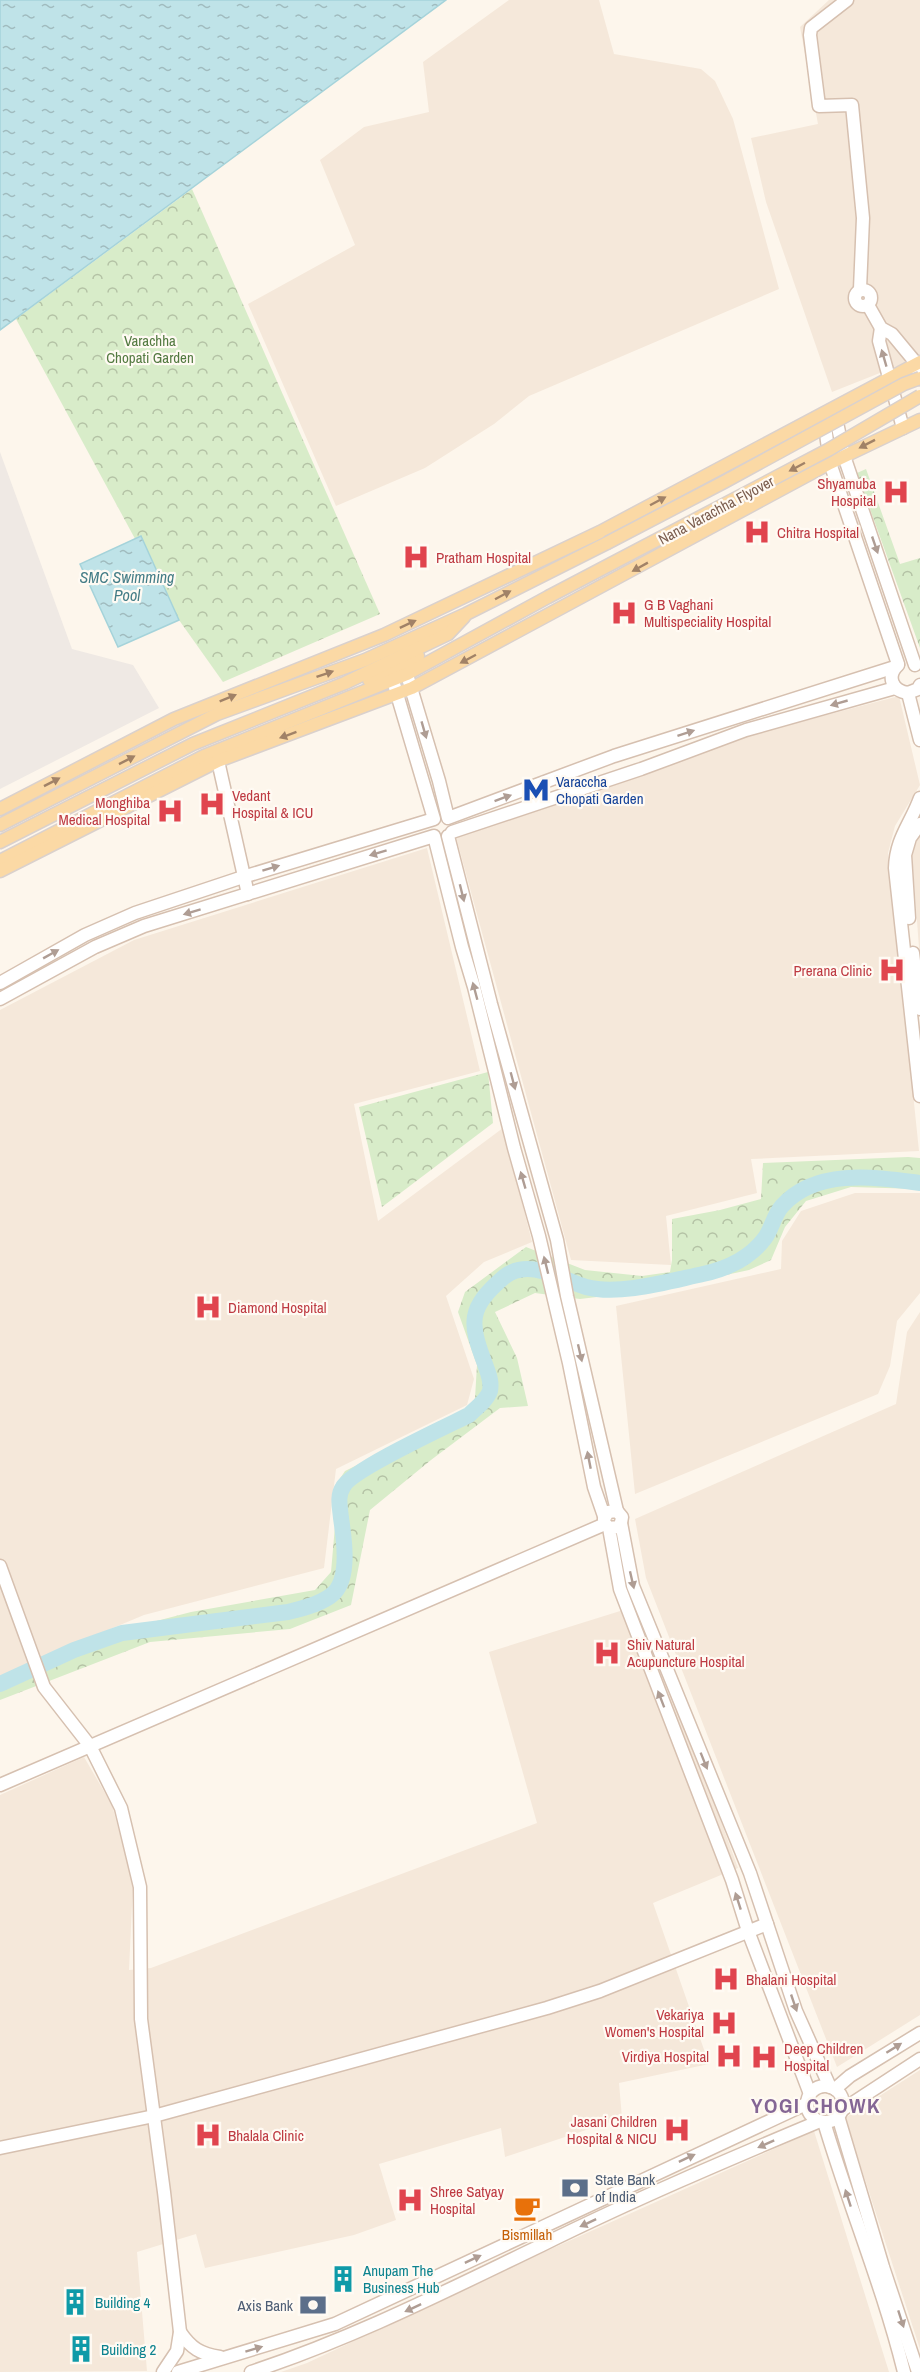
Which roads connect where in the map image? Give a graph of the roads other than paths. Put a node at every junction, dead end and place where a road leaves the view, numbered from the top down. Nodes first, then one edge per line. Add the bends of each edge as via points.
1 (847, 0) edge
2 (881, 328) junction
3 (918, 363) edge
4 (890, 378) junction
5 (920, 378) edge
6 (920, 396) edge
7 (829, 412) junction
8 (920, 420) edge
9 (903, 428) junction
10 (844, 456) junction
11 (830, 463) junction
12 (466, 614) junction
13 (509, 619) junction
14 (518, 632) junction
15 (462, 645) junction
16 (897, 666) junction
17 (918, 667) edge
18 (406, 674) junction
19 (393, 680) junction
20 (412, 688) junction
21 (895, 688) junction
22 (918, 689) edge
23 (398, 694) junction
24 (920, 740) edge
25 (218, 761) junction
26 (920, 798) edge
27 (0, 809) edge
28 (448, 818) junction
29 (434, 819) junction
30 (920, 824) edge
31 (0, 825) edge
32 (450, 834) junction
33 (434, 836) junction
34 (0, 842) edge
35 (0, 852) edge
36 (0, 861) edge
37 (0, 871) edge
38 (243, 877) junction
39 (248, 894) junction
40 (0, 983) edge
41 (0, 999) edge
42 (920, 1009) edge
43 (920, 1096) edge
44 (611, 1520) junction
45 (0, 1566) edge
46 (3, 1585) edge
47 (90, 1746) junction
48 (0, 1785) edge
49 (767, 1924) junction
50 (748, 1931) junction
51 (920, 2033) edge
52 (920, 2059) edge
53 (832, 2088) junction
54 (808, 2099) junction
55 (840, 2113) junction
56 (154, 2116) junction
57 (822, 2122) junction
58 (0, 2148) edge
59 (180, 2332) junction
60 (225, 2358) junction
61 (163, 2372) edge
62 (178, 2372) edge
63 (251, 2372) edge
64 (904, 2372) edge
65 (918, 2372) edge

1 - 2 street via 812,28 810,35 819,106 852,105 863,218 860,289 854,300 858,305 868,305
2 - 3 street via 892,334
4 -> 2 street via 879,341
3 - 4 main road
3 - 5 street
4 - 7 main road
4 - 9 street
12 -> 5 main road, Nana Varachha Flyover, bridge
6 -> 13 main road, Nana Varachha Flyover, bridge via 819,455
7 - 10 street
7 - 11 street
27 -> 7 main road via 174,720 384,634 600,532
8 - 9 main road
9 -> 10 main road
10 - 11 main road
10 -> 17 street
11 -> 14 main road
11 - 16 street
31 -> 12 main road, Nana Varachha Flyover via 217,714 365,660
12 - 34 main road via 448,634 345,682 193,744
13 - 14 main road
13 - 15 main road, Nana Varachha Flyover
14 -> 20 main road
15 - 18 main road, Nana Varachha Flyover
15 - 35 main road via 442,645 383,675 194,753
16 - 17 street via 906,662
16 - 21 street via 891,678
28 -> 16 street via 614,756
18 - 19 main road, Nana Varachha Flyover
18 - 20 street
19 - 23 street
19 - 36 main road, Nana Varachha Flyover via 204,756
20 - 23 main road
20 -> 28 street
21 - 22 street
21 -> 32 street via 746,730
22 - 24 street
23 -> 25 main road
23 - 29 street
25 - 37 main road
25 - 38 street
26 - 43 street via 899,840 895,868
28 - 29 street
28 - 32 street via 452,824
29 - 33 street via 430,829
38 -> 29 street
30 - 42 street via 905,855
32 - 33 street via 440,839
32 -> 44 street via 491,1004 557,1240
33 -> 39 street
44 -> 33 street via 594,1487 539,1236
38 - 39 street
40 -> 38 street via 135,913
39 -> 41 street via 144,926 95,947
44 - 47 street
44 -> 49 street via 633,1586
50 -> 44 street via 620,1589
45 - 46 street
46 - 47 street via 44,1687
47 - 48 street
47 - 56 street via 121,1808 140,1887 141,2019
49 - 50 street
49 -> 53 street via 796,2011
50 - 54 street
50 - 56 street via 558,2005
53 -> 51 street
52 - 55 street
53 - 54 street via 817,2088
53 - 55 street via 842,2098
54 - 57 street via 810,2115
60 -> 54 street via 335,2324
55 - 57 street
55 -> 65 street via 883,2267
56 - 58 street
56 - 59 street
57 -> 63 street via 636,2201 346,2338
64 -> 57 street
59 - 60 street via 202,2354
59 - 61 street via 177,2351
60 - 62 street

